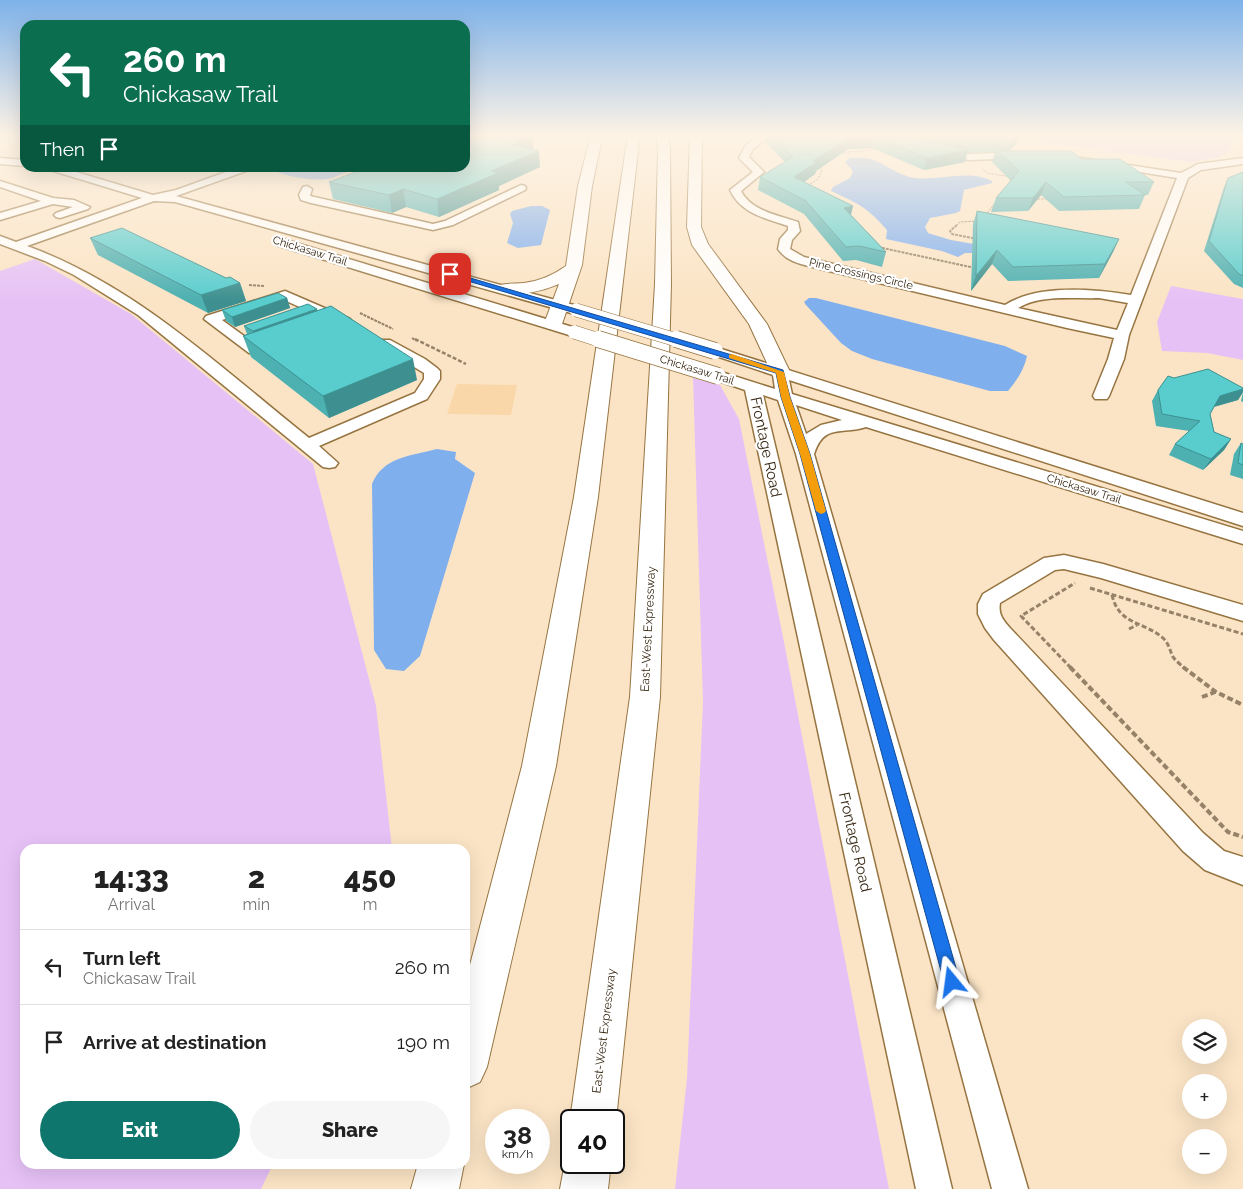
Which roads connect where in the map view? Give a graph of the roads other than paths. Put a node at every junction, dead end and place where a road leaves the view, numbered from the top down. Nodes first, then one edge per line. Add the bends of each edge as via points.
1 (17, 189) edge
2 (125, 189) edge
3 (169, 189) edge
4 (186, 189) edge
5 (307, 189) dead end
6 (517, 189) edge
7 (584, 189) edge
8 (627, 189) edge
9 (664, 189) edge
10 (695, 189) edge
11 (736, 189) edge
12 (1178, 189) edge
13 (153, 198) junction
14 (52, 201) junction
15 (70, 202) junction
16 (0, 217) edge
17 (79, 223) junction
18 (2, 225) edge
19 (0, 240) edge
20 (15, 246) junction
21 (573, 268) junction
22 (506, 289) junction
23 (1135, 300) junction
24 (312, 307) junction
25 (568, 308) junction
26 (1008, 309) junction
27 (294, 313) edge
28 (338, 319) junction
29 (553, 324) junction
30 (319, 326) edge
31 (250, 328) edge
32 (356, 328) edge
33 (233, 334) junction
34 (1122, 335) junction
35 (372, 337) edge
36 (282, 339) edge
37 (783, 384) junction
38 (753, 388) junction
39 (1101, 396) dead end
40 (874, 424) junction
41 (307, 445) junction
42 (805, 454) junction
43 (329, 463) dead end
44 (1243, 520) edge
45 (1243, 538) edge
46 (1243, 613) edge
47 (1243, 870) edge
48 (470, 1046) edge
49 (594, 1109) edge
50 (440, 1169) edge
51 (586, 1174) edge
52 (435, 1189) edge
53 (584, 1189) edge
54 (934, 1189) edge
55 (1010, 1189) edge

1 - 14 street
2 - 13 street, Chickasaw Trail
3 - 13 street
4 - 13 street
5 - 6 street via 305,198 315,201 434,226 449,223
7 - 21 highway
8 - 48 highway via 586,496 542,747
9 - 49 highway, East-West Expressway via 663,284 645,697
10 - 37 highway via 694,227 700,245 758,324
11 - 26 street, Pine Crossings Circle via 738,200 754,210 794,224 794,230 786,239 784,249 788,254 816,264
12 - 23 street
13 - 17 street
13 - 22 street, Chickasaw Trail via 176,199
13 - 29 street, Chickasaw Trail via 160,205
14 - 15 street
14 - 16 street
15 - 17 street via 84,207 48,221
15 - 18 street
17 - 20 street
19 - 20 street
20 - 41 street via 79,272 143,312
21 - 22 highway via 563,276 537,286
21 - 25 highway
22 - 25 street, Chickasaw Trail
23 - 26 street via 1099,294 1056,295 1022,300
23 - 34 street
24 - 27 street
24 - 28 street
24 - 33 street via 285,295 211,319
25 - 29 highway
25 - 37 street, Chickasaw Trail, bridge via 715,352
26 - 34 street, Pine Crossings Circle
28 - 30 street
28 - 32 street
29 - 38 street, Chickasaw Trail, bridge
31 - 33 street
33 - 36 street via 254,350
34 - 39 street
35 - 41 street via 432,371 428,388 421,396 393,410
37 - 38 street, Chickasaw Trail
37 - 38 street, Frontage Road
37 - 40 street, Chickasaw Trail
37 - 42 street
37 - 44 street, Chickasaw Trail
38 - 54 street, Frontage Road
40 - 42 street via 830,427 810,439
40 - 45 street, Chickasaw Trail
41 - 43 street
42 - 55 street
46 - 47 street via 1064,562 1040,569 988,604 992,623 1193,842 1216,861
50 - 52 highway
51 - 53 highway

